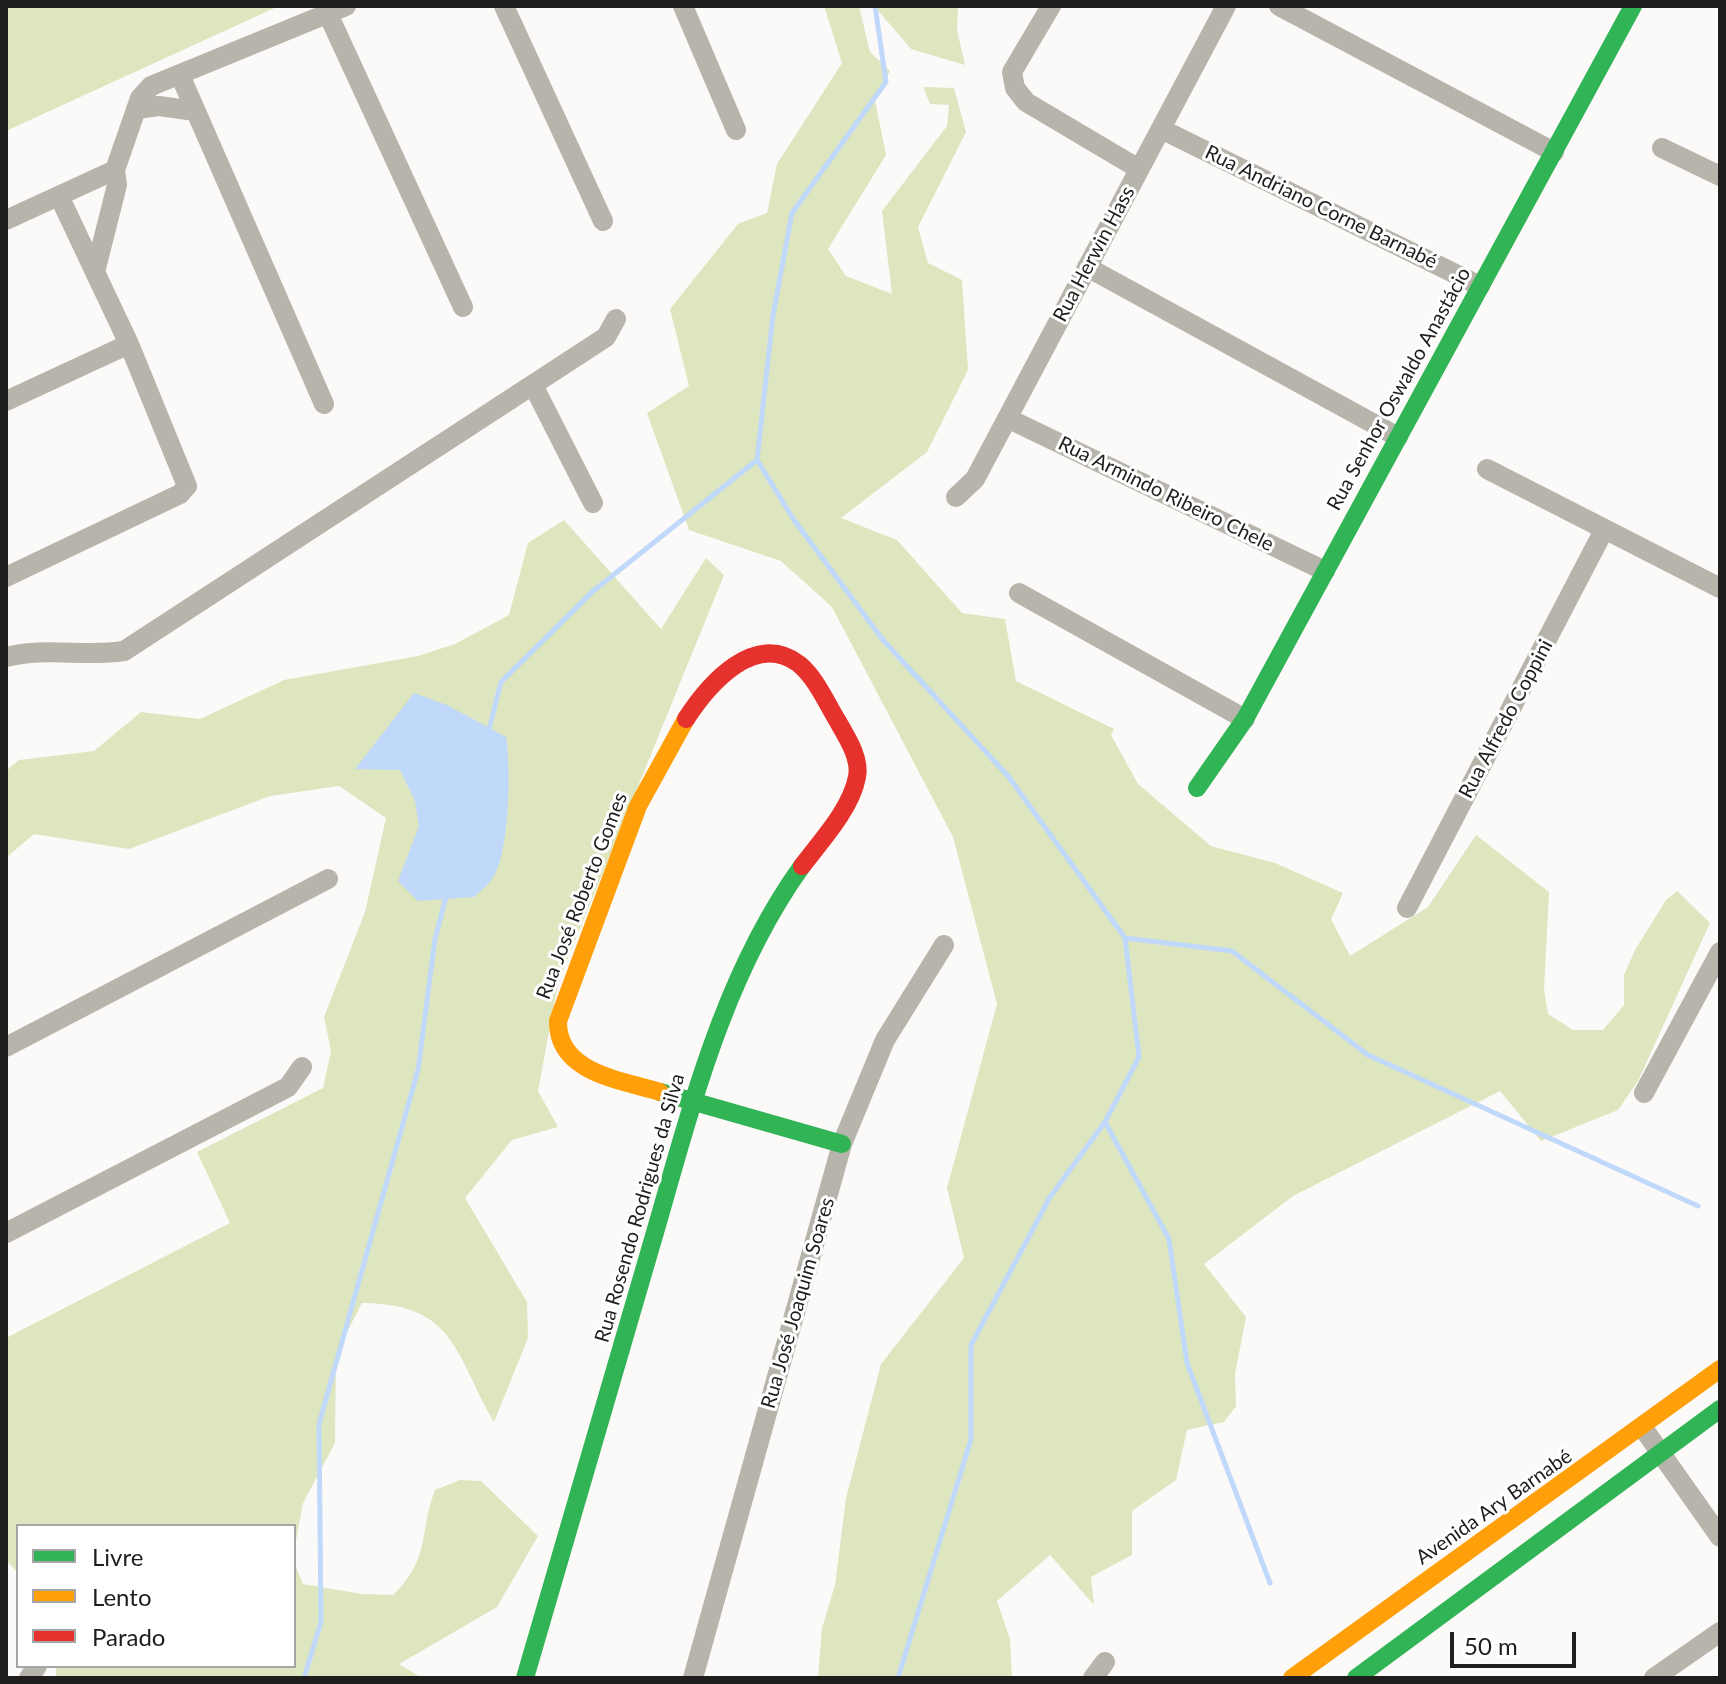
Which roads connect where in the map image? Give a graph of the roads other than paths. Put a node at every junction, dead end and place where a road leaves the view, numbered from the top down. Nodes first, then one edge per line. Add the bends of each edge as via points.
1 (504, 6) edge
2 (683, 6) edge
3 (1051, 6) edge
4 (1226, 6) edge
5 (1279, 6) edge
6 (1633, 6) edge
7 (337, 10) edge
8 (180, 75) junction
9 (136, 109) junction
10 (195, 111) junction
11 (1161, 129) junction
12 (736, 130) dead end
13 (1662, 148) dead end
14 (1554, 152) junction
15 (1139, 169) junction
16 (115, 170) junction
17 (1720, 176) edge
18 (60, 198) junction
19 (6, 220) edge
20 (603, 221) dead end
21 (1087, 267) junction
22 (95, 272) junction
23 (1480, 286) junction
24 (463, 307) dead end
25 (616, 319) dead end
26 (129, 344) junction
27 (533, 385) junction
28 (6, 401) edge
29 (324, 404) dead end
30 (1007, 418) junction
31 (1398, 437) junction
32 (1487, 469) dead end
33 (956, 497) dead end
34 (593, 503) dead end
35 (1604, 530) junction
36 (1325, 571) junction
37 (6, 577) edge
38 (1720, 588) edge
39 (1019, 593) dead end
40 (6, 657) edge
41 (1245, 719) junction
42 (858, 776) joint
43 (1197, 788) dead end
44 (328, 879) dead end
45 (1407, 908) dead end
46 (944, 945) dead end
47 (1720, 952) edge
48 (6, 1047) edge
49 (302, 1067) dead end
50 (1644, 1093) dead end
51 (693, 1103) junction
52 (842, 1144) junction
53 (6, 1233) edge
54 (1720, 1369) edge
55 (1720, 1409) edge
56 (1643, 1428) junction
57 (1662, 1451) junction
58 (1720, 1537) edge
59 (1720, 1632) edge
60 (525, 1678) edge
61 (693, 1678) edge
62 (1292, 1678) edge
63 (1356, 1678) edge
64 (1654, 1678) edge

1 - 20 street
2 - 12 street
3 - 15 street via 1012,72 1015,88 1026,102
4 - 11 street, Rua Herwin Hass
5 - 14 street
6 - 14 street, Rua Senhor Oswaldo Anastácio
7 - 8 street
7 - 24 street
8 - 9 street via 151,86
8 - 10 street
9 - 10 street via 171,106
9 - 16 street
10 - 29 street
11 - 15 street, Rua Herwin Hass
11 - 23 street, Rua Andriano Corne Barnabé
13 - 17 street
14 - 23 street, Rua Senhor Oswaldo Anastácio
15 - 21 street, Rua Herwin Hass
16 - 18 street
16 - 22 street via 117,185
18 - 19 street
18 - 22 street
21 - 30 street, Rua Herwin Hass
21 - 31 street
22 - 26 street
23 - 31 street, Rua Senhor Oswaldo Anastácio
25 - 27 street via 606,337
26 - 28 street
26 - 37 street via 187,486 180,494
27 - 34 street
27 - 40 street via 124,651 39,651
30 - 33 street, Rua Herwin Hass via 975,479
30 - 36 street, Rua Armindo Ribeiro Chele
31 - 36 street, Rua Senhor Oswaldo Anastácio
32 - 35 street
35 - 38 street
35 - 45 street, Rua Alfredo Coppini
36 - 41 street, Rua Senhor Oswaldo Anastácio
39 - 41 street
41 - 43 street, Rua Senhor Oswaldo Anastácio
42 - 51 street, Rua Rosendo Rodrigues da Silva via 782,897 720,1025
42 - 51 street, Rua José Roberto Gomes via 854,754 808,673 779,654 749,654 735,660 709,686 643,793 558,1021 562,1047 587,1069
44 - 48 street
46 - 52 street, Rua José Joaquim Soares via 885,1040
47 - 50 street
49 - 53 street via 288,1087
51 - 52 street
51 - 60 street, Rua Rosendo Rodrigues da Silva
52 - 61 street, Rua José Joaquim Soares
54 - 56 street, Avenida Ary Barnabé
55 - 57 street
56 - 57 street
56 - 62 street, Avenida Ary Barnabé
57 - 58 street
57 - 63 street
59 - 64 street

